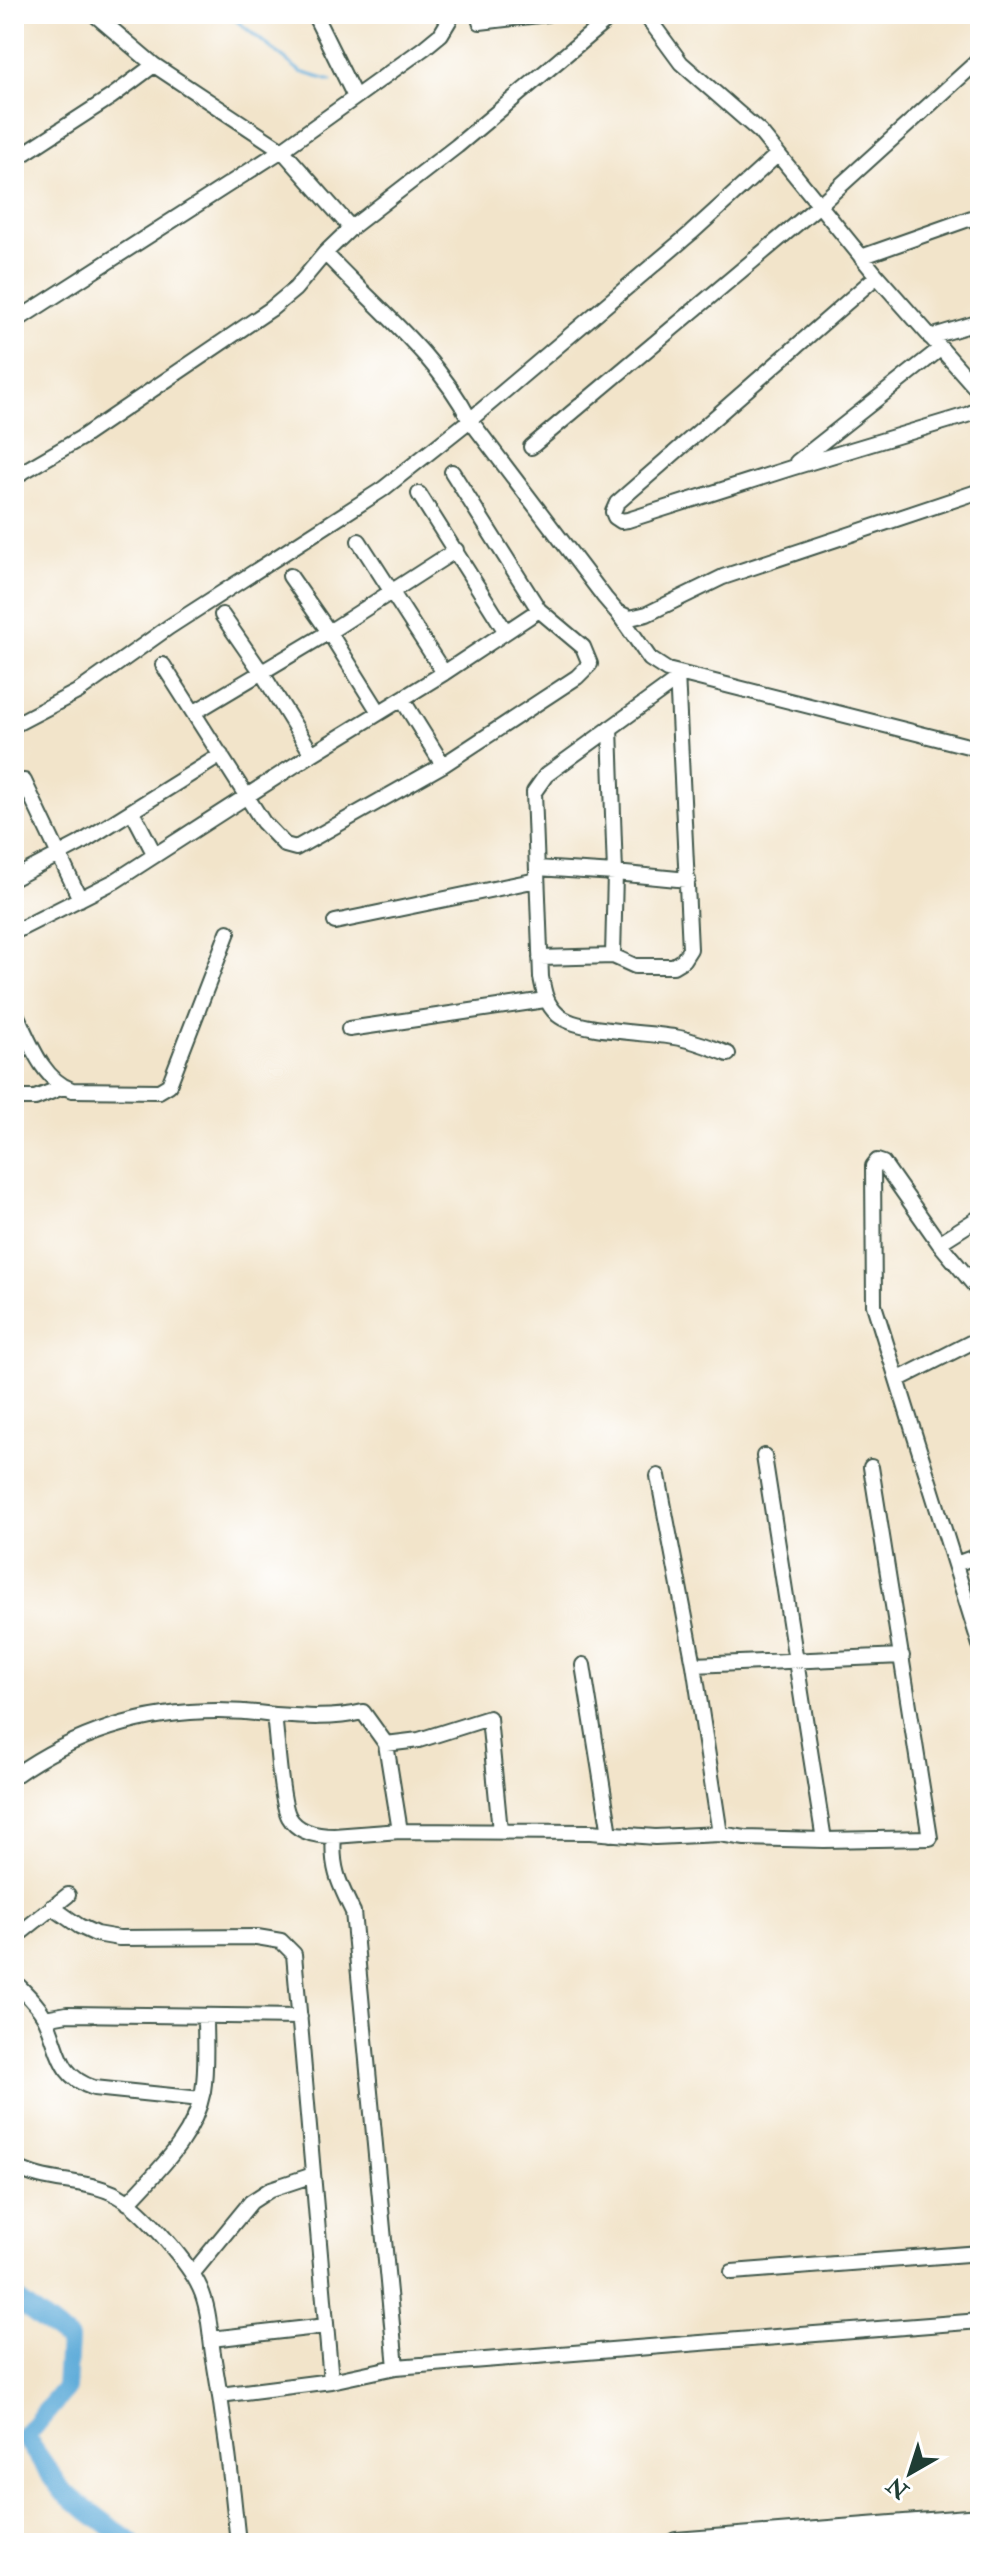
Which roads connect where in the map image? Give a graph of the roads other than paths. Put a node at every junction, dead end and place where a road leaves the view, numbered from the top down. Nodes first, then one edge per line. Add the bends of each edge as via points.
1 (94, 14) edge
2 (314, 14) edge
3 (453, 14) edge
4 (547, 14) edge
5 (614, 14) edge
6 (645, 14) edge
7 (480, 22) dead end
8 (980, 59) edge
9 (154, 65) junction
10 (355, 97) junction
11 (282, 150) junction
12 (778, 154) junction
13 (14, 160) edge
14 (818, 206) junction
15 (980, 215) edge
16 (351, 228) junction
17 (325, 253) junction
18 (861, 257) junction
19 (877, 276) junction
20 (14, 322) edge
21 (980, 322) edge
22 (935, 343) junction
23 (980, 400) edge
24 (470, 420) junction
25 (531, 447) dead end
26 (791, 468) junction
27 (452, 472) dead end
28 (14, 477) edge
29 (980, 491) edge
30 (419, 494) dead end
31 (359, 541) dead end
32 (456, 550) junction
33 (290, 576) dead end
34 (392, 592) junction
35 (539, 610) junction
36 (617, 612) junction
37 (222, 615) dead end
38 (329, 632) junction
39 (506, 632) junction
40 (163, 665) dead end
41 (262, 673) junction
42 (444, 673) junction
43 (678, 676) junction
44 (402, 699) junction
45 (195, 712) junction
46 (379, 712) junction
47 (14, 725) edge
48 (610, 728) junction
49 (980, 749) edge
50 (312, 754) junction
51 (221, 755) junction
52 (443, 765) junction
53 (14, 785) edge
54 (247, 796) junction
55 (132, 811) junction
56 (60, 855) junction
57 (155, 855) junction
58 (615, 873) junction
59 (537, 874) junction
60 (14, 878) edge
61 (688, 880) junction
62 (80, 899) junction
63 (335, 922) dead end
64 (14, 932) edge
65 (228, 932) dead end
66 (613, 956) junction
67 (540, 958) junction
68 (545, 1000) junction
69 (16, 1019) edge
70 (349, 1029) dead end
71 (728, 1054) dead end
72 (63, 1087) junction
73 (14, 1098) edge
74 (980, 1217) edge
75 (939, 1243) junction
76 (980, 1292) edge
77 (980, 1338) edge
78 (899, 1379) junction
79 (764, 1456) dead end
80 (871, 1467) dead end
81 (658, 1476) dead end
82 (980, 1555) edge
83 (956, 1564) junction
84 (980, 1645) edge
85 (902, 1656) junction
86 (795, 1661) junction
87 (583, 1665) dead end
88 (694, 1665) junction
89 (274, 1715) junction
90 (386, 1744) junction
91 (14, 1776) edge
92 (400, 1831) junction
93 (500, 1831) junction
94 (610, 1834) junction
95 (720, 1834) junction
96 (334, 1836) junction
97 (824, 1840) junction
98 (68, 1895) dead end
99 (52, 1907) junction
100 (14, 1938) edge
101 (14, 1981) edge
102 (205, 2016) junction
103 (300, 2017) junction
104 (45, 2018) junction
105 (201, 2099) junction
106 (14, 2166) edge
107 (313, 2175) junction
108 (128, 2203) junction
109 (980, 2253) edge
110 (732, 2272) dead end
111 (192, 2274) junction
112 (980, 2321) edge
113 (326, 2326) junction
114 (211, 2339) junction
115 (396, 2367) junction
116 (331, 2381) junction
117 (220, 2395) junction
118 (980, 2519) edge
119 (848, 2529) junction
120 (238, 2543) edge
121 (676, 2543) edge
122 (804, 2543) edge

1 - 9 street
2 - 10 street
3 - 10 street via 441,34
4 - 7 street
5 - 16 street
6 - 12 street via 681,63
8 - 14 street
9 - 11 street
9 - 13 street
10 - 11 street
11 - 16 street
11 - 20 street
12 - 14 street
12 - 24 street
14 - 18 street
14 - 25 street
15 - 18 street
16 - 17 street
17 - 24 street via 435,368
17 - 28 street via 271,309 81,438
18 - 19 street
19 - 22 street
19 - 26 street via 617,503 613,512 621,521 628,520
21 - 22 street
22 - 23 street via 975,387
22 - 26 street
23 - 26 street via 977,410 967,415
24 - 36 street
24 - 47 street via 318,533 79,691
27 - 35 street
29 - 36 street via 723,577 647,614 630,618
30 - 32 street
31 - 34 street
32 - 34 street
32 - 39 street
33 - 38 street
34 - 38 street
34 - 42 street
35 - 39 street
35 - 52 street via 583,647 590,664
36 - 43 street via 650,659
37 - 41 street
38 - 41 street
38 - 46 street
39 - 42 street
40 - 45 street
41 - 45 street
41 - 50 street
42 - 44 street
43 - 48 street
43 - 49 street
43 - 61 street
44 - 46 street
44 - 52 street
45 - 51 street
46 - 50 street
48 - 58 street
48 - 59 street via 538,784
50 - 54 street
51 - 54 street
51 - 55 street
52 - 54 street via 296,848 281,842
53 - 56 street via 24,781
54 - 57 street
55 - 56 street
55 - 57 street
56 - 60 street
56 - 62 street
57 - 62 street
58 - 59 street
58 - 61 street
58 - 66 street
59 - 63 street
59 - 67 street
61 - 66 street via 690,949 683,960 673,966 635,966
62 - 64 street
65 - 72 street via 169,1085 159,1091
66 - 67 street
67 - 68 street
68 - 70 street
68 - 71 street via 574,1025 677,1037
69 - 72 street via 45,1069
72 - 73 street via 35,1098
74 - 75 street
75 - 76 street
75 - 78 street via 877,1161 874,1305
77 - 78 street
78 - 83 street
79 - 86 street
80 - 85 street
81 - 88 street
82 - 83 street
83 - 84 street
85 - 86 street
85 - 97 street via 930,1838
86 - 88 street
86 - 97 street
87 - 94 street
88 - 95 street
89 - 90 street via 363,1712
89 - 91 street via 195,1711 133,1719 38,1759
89 - 96 street via 289,1817 318,1836
90 - 92 street
90 - 93 street via 419,1740 489,1718
92 - 93 street
92 - 96 street
93 - 94 street
94 - 95 street
95 - 97 street
96 - 115 street via 332,1857 353,1912
98 - 99 street
99 - 100 street
99 - 103 street via 96,1934 119,1938 281,1941 294,1954
101 - 104 street
102 - 103 street
102 - 104 street
102 - 105 street
103 - 107 street
104 - 105 street via 68,2074 79,2083
105 - 108 street via 182,2142
106 - 108 street via 103,2189
107 - 111 street via 262,2193
107 - 113 street
108 - 111 street
109 - 110 street
111 - 114 street via 201,2290
112 - 115 street
113 - 114 street
113 - 116 street
114 - 117 street
115 - 116 street
116 - 117 street
117 - 120 street
118 - 119 highway
119 - 121 highway
119 - 122 highway

